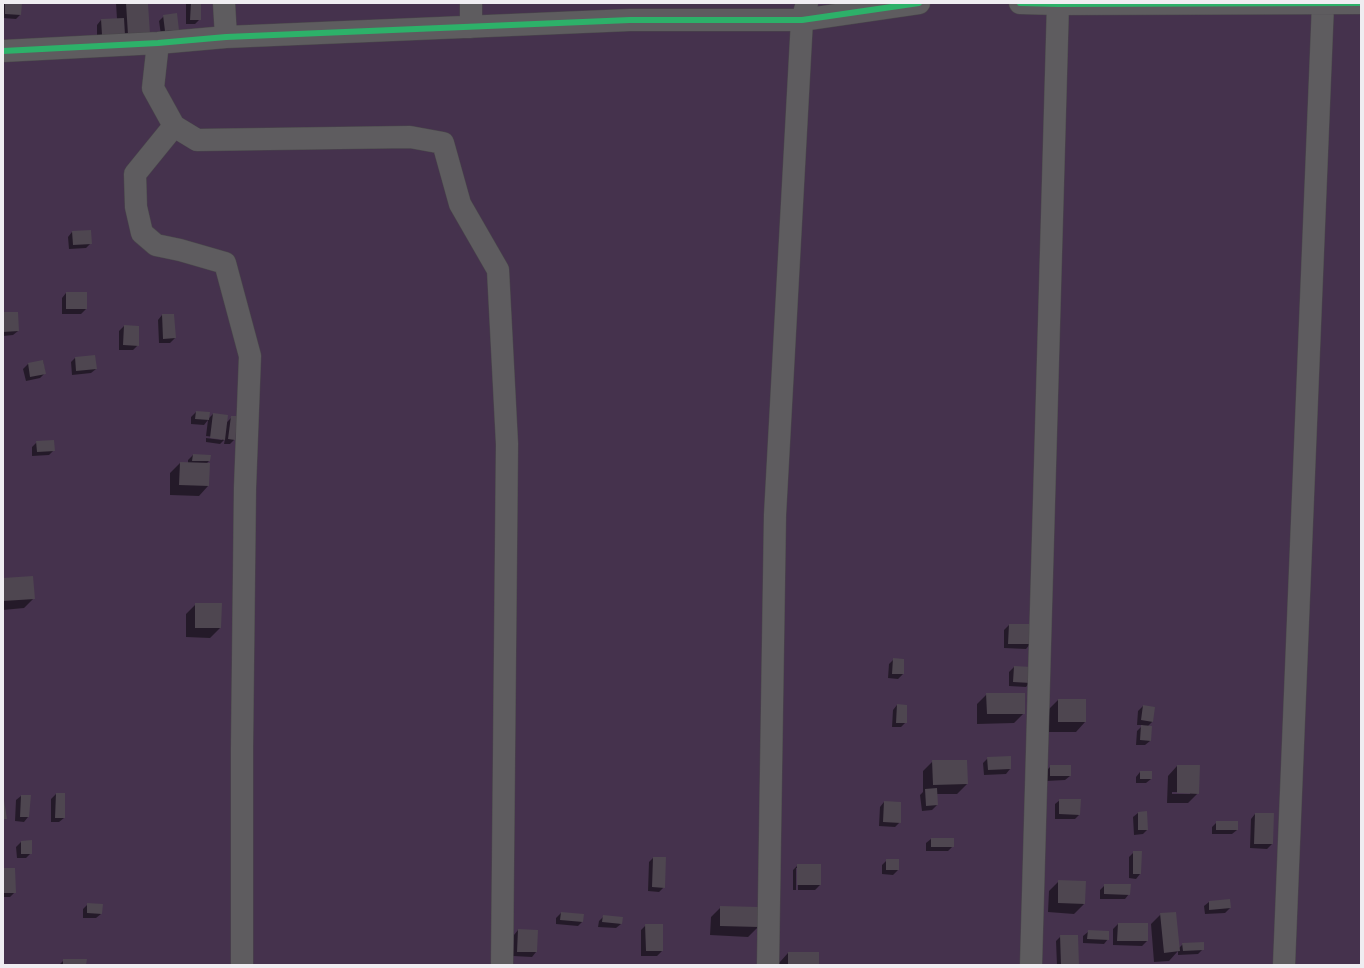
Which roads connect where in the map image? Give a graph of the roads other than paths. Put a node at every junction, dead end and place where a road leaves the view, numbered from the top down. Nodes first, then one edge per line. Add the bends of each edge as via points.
1 (224, 3) edge
2 (471, 3) edge
3 (919, 3) edge
4 (1020, 3) edge
5 (1352, 3) edge
6 (1058, 4) edge
7 (1228, 4) edge
8 (1323, 4) junction
9 (630, 12) edge
10 (804, 12) edge
11 (471, 27) junction
12 (226, 37) junction
13 (158, 43) junction
14 (3, 51) edge
15 (174, 126) junction
16 (242, 965) edge
17 (502, 965) edge
18 (768, 965) edge
19 (1031, 965) edge
20 (1284, 965) edge

1 - 12 street
2 - 11 street
3 - 10 street
4 - 6 street
5 - 8 street
6 - 7 street
6 - 19 street
7 - 8 street
8 - 20 street
9 - 10 street
9 - 11 street
10 - 18 street via 776,515
11 - 12 street
12 - 13 street
13 - 14 street
13 - 15 street via 153,88
15 - 16 street via 135,174 136,207 142,233 156,245 225,262 250,356 245,496
15 - 17 street via 197,140 410,137 443,143 460,204 498,270 507,444

